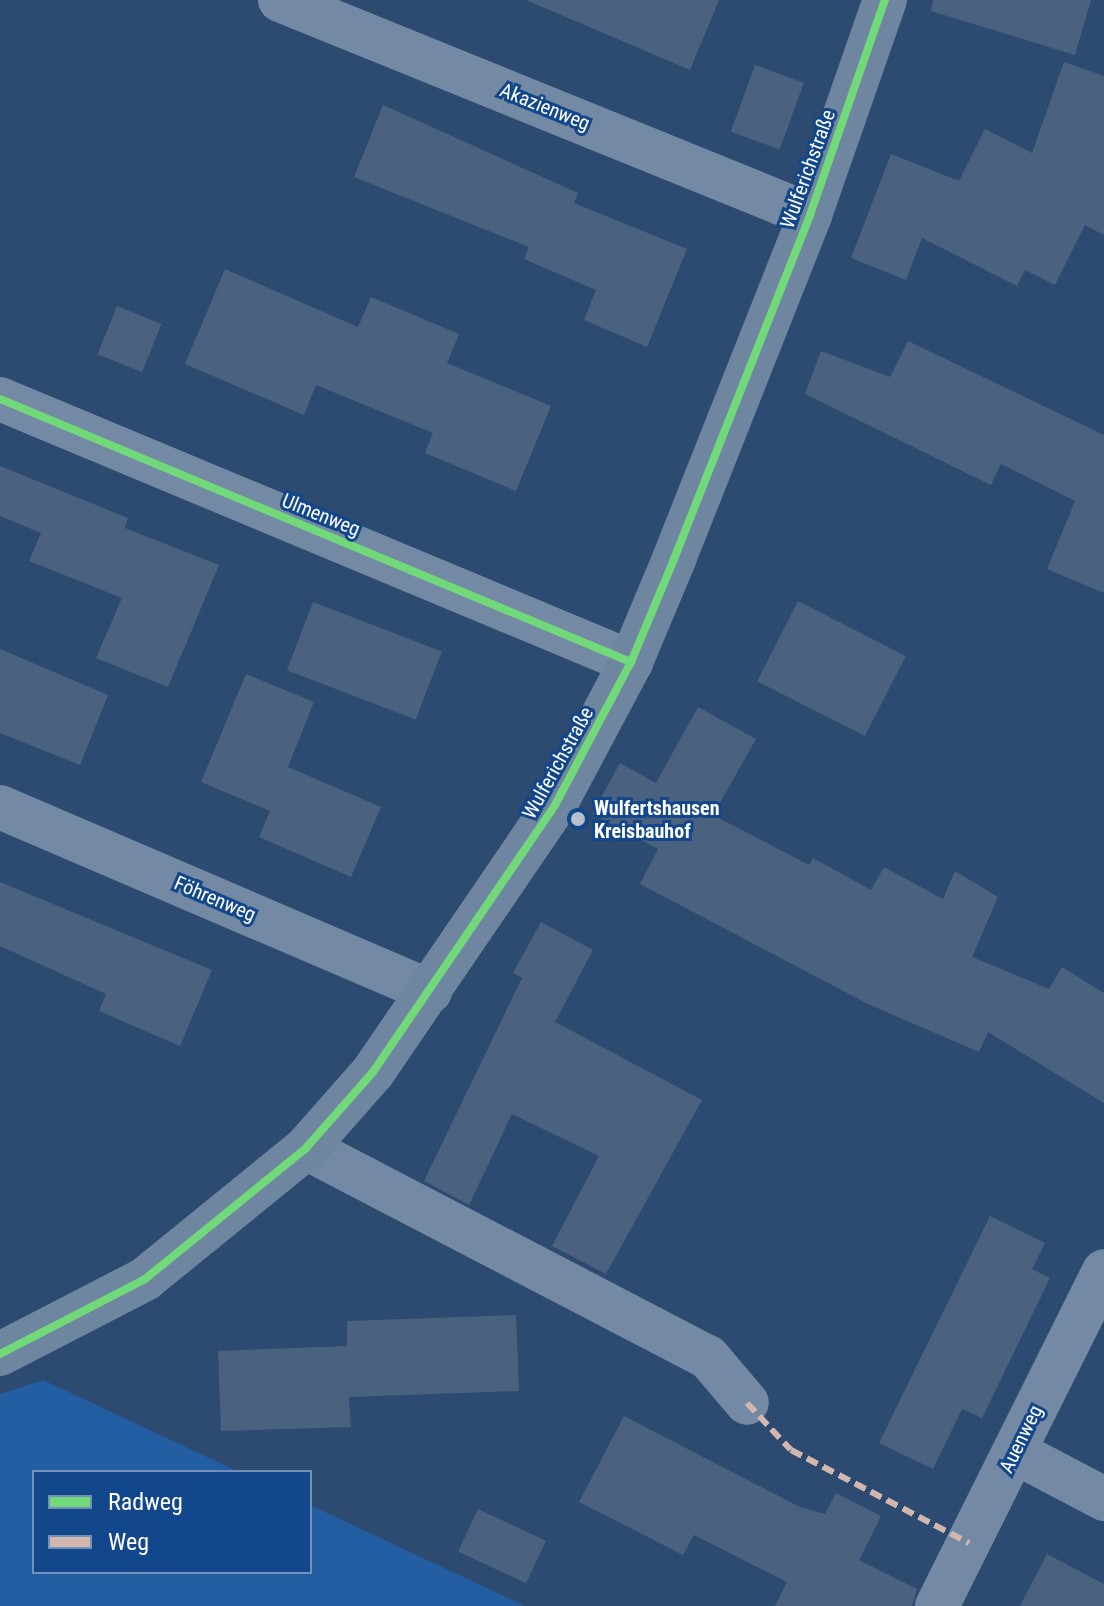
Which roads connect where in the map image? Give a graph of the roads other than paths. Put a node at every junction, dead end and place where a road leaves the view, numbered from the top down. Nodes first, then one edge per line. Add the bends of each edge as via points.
1 (280, 0) edge
2 (885, 0) edge
3 (810, 215) junction
4 (0, 399) edge
5 (631, 662) junction
6 (0, 807) edge
7 (430, 991) junction
8 (306, 1148) junction
9 (1104, 1271) edge
10 (0, 1354) edge
11 (747, 1403) dead end
12 (1015, 1452) junction
13 (1104, 1499) edge
14 (937, 1606) edge

1 - 3 street, Akazienweg
2 - 3 main road, Wulferichstraße
3 - 5 main road, Wulferichstraße
4 - 5 street, Ulmenweg
5 - 7 main road, Wulferichstraße via 555,805
6 - 7 street, Föhrenweg
7 - 8 main road, Wulferichstraße via 373,1072
8 - 10 main road, Wulferichstraße via 145,1279
8 - 11 street via 708,1357
9 - 12 street, Auenweg
12 - 13 street
12 - 14 street, Auenweg

